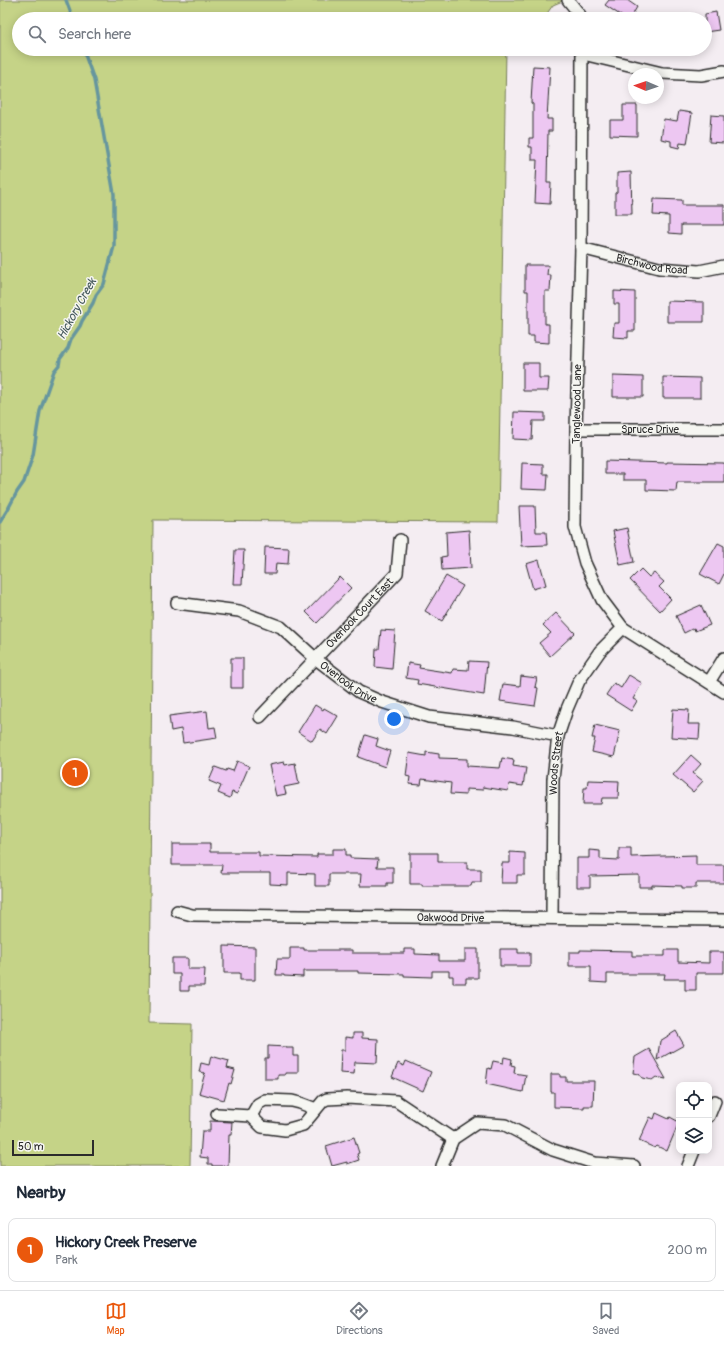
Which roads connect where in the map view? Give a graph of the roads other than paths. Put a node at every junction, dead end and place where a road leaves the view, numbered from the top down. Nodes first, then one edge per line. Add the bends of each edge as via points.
1 (568, 0) edge
2 (578, 12) edge
3 (582, 56) edge
4 (597, 56) edge
5 (724, 71) edge
6 (581, 248) junction
7 (724, 266) edge
8 (576, 429) junction
9 (724, 429) edge
10 (400, 540) dead end
11 (177, 603) dead end
12 (623, 628) junction
13 (724, 658) edge
14 (316, 659) junction
15 (709, 682) junction
16 (724, 692) edge
17 (260, 717) dead end
18 (558, 736) junction
19 (177, 911) dead end
20 (552, 917) junction
21 (724, 920) edge
22 (715, 1101) dead end
23 (712, 1108) edge
24 (316, 1109) junction
25 (217, 1114) dead end
26 (251, 1116) junction
27 (453, 1139) junction
28 (693, 1154) edge
29 (442, 1166) edge
30 (634, 1166) edge
31 (688, 1166) edge

1 - 2 street
3 - 6 street, Tanglewood Lane
4 - 5 street via 662,73 701,75
6 - 7 street, Birchwood Road via 659,268 699,271
6 - 8 street, Tanglewood Lane
8 - 9 street, Spruce Drive
8 - 12 street, Tanglewood Lane via 575,527 584,563 602,600
10 - 14 street, Overlook Court East via 397,573
11 - 14 street, Overlook Drive via 239,611 281,627
12 - 15 street, Tanglewood Lane
12 - 18 street, Woods Street via 600,651 579,680
13 - 15 street
14 - 17 street, Overlook Court East
14 - 18 street, Overlook Drive via 359,692 429,717 513,726
15 - 16 street, Tanglewood Lane
18 - 20 street, Woods Street via 553,779
19 - 20 street, Oakwood Drive via 192,915
20 - 21 street, Oakwood Drive
22 - 23 street
24 - 26 street via 300,1102 266,1100 258,1104
24 - 26 street via 304,1126 285,1130 262,1126
24 - 27 street via 328,1099 396,1101
25 - 26 street
27 - 29 street
27 - 30 street via 477,1123 505,1125 553,1150 594,1163
28 - 31 street

